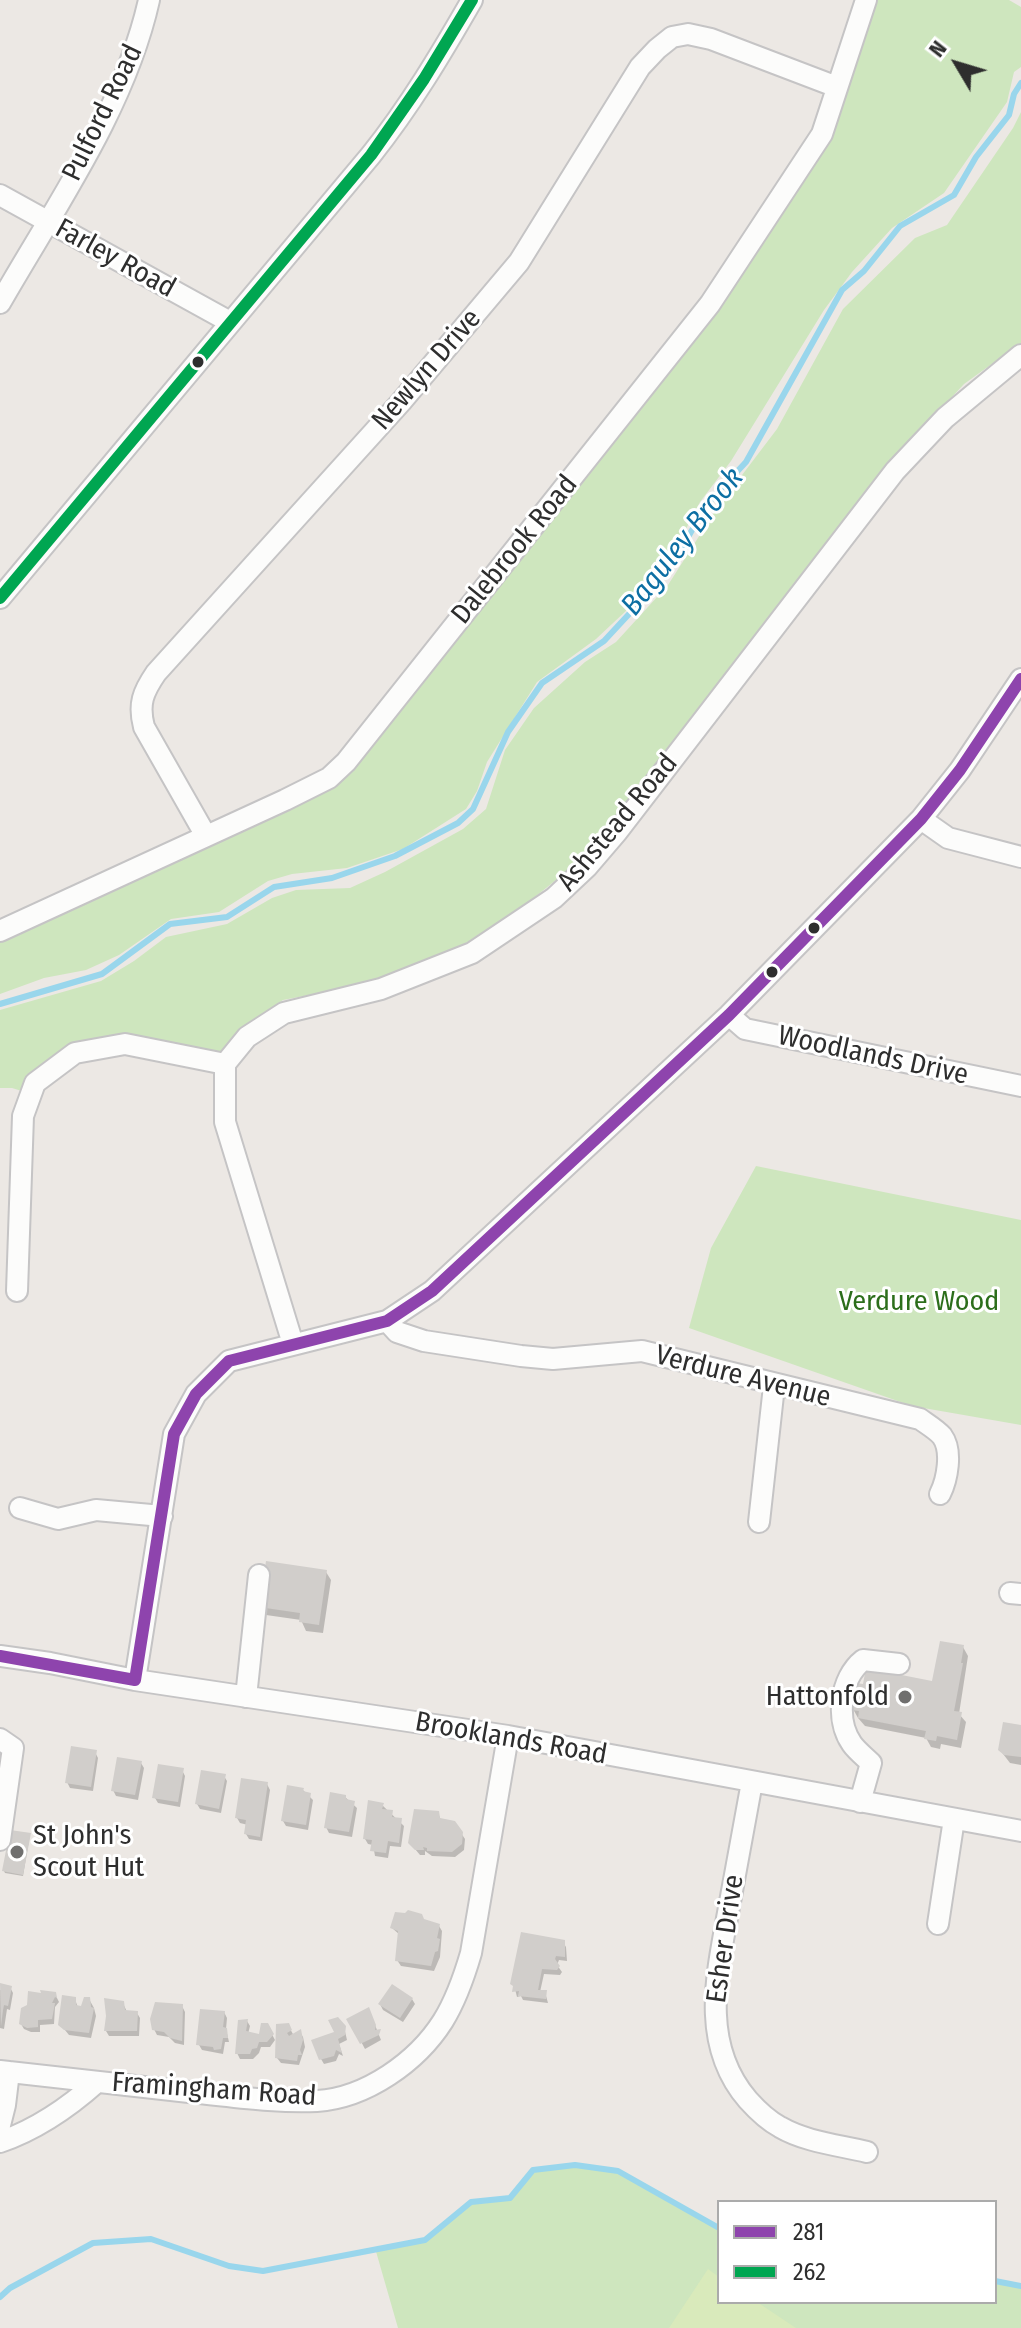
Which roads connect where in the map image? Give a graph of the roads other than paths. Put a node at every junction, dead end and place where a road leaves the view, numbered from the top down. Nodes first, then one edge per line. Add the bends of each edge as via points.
1 (149, 0) edge
2 (472, 0) edge
3 (866, 0) edge
4 (837, 87) junction
5 (0, 195) edge
6 (48, 222) junction
7 (0, 303) edge
8 (230, 322) junction
9 (1021, 355) edge
10 (0, 598) edge
11 (1021, 679) edge
12 (921, 819) junction
13 (206, 836) junction
14 (1021, 857) edge
15 (0, 931) edge
16 (729, 1015) junction
17 (225, 1064) junction
18 (1021, 1086) edge
19 (17, 1291) dead end
20 (387, 1321) junction
21 (293, 1344) junction
22 (774, 1386) junction
23 (940, 1494) dead end
24 (20, 1508) dead end
25 (162, 1516) junction
26 (759, 1522) dead end
27 (259, 1575) dead end
28 (0, 1656) edge
29 (899, 1664) dead end
30 (135, 1680) junction
31 (246, 1697) junction
32 (508, 1736) junction
33 (0, 1739) edge
34 (752, 1782) junction
35 (860, 1802) junction
36 (954, 1819) junction
37 (1021, 1831) edge
38 (0, 1840) edge
39 (938, 1924) dead end
40 (4, 2072) edge
41 (97, 2082) junction
42 (0, 2125) edge
43 (0, 2142) edge
44 (867, 2152) dead end

1 - 6 street, Pulford Road via 122,85
2 - 8 street via 403,114
3 - 4 street, Dalebrook Road
4 - 13 street, Dalebrook Road via 822,134 710,304 346,762 329,778
4 - 13 street, Newlyn Drive via 688,34 672,37 640,67 519,262 146,687 140,712 144,727
5 - 6 street, Farley Road
6 - 7 street, Pulford Road
6 - 8 street, Farley Road
8 - 10 street
9 - 17 street, Ashstead Road via 945,418 895,471 617,832 554,898 472,953 381,989 284,1013 247,1037
11 - 12 street
12 - 14 street via 948,838
12 - 16 street
13 - 15 street, Dalebrook Road
16 - 18 street, Woodlands Drive via 745,1029
16 - 20 street via 432,1291
17 - 19 street via 125,1044 75,1053 35,1083 23,1116
17 - 21 street via 225,1122
20 - 21 street
20 - 22 street, Verdure Avenue via 397,1332 424,1341 553,1359 642,1351
21 - 25 street via 229,1361 196,1394 174,1434
22 - 23 street, Verdure Avenue via 920,1419 943,1437 948,1455
22 - 26 street
24 - 25 street via 58,1519 96,1510
25 - 30 street
27 - 31 street
28 - 30 street, Brooklands Road
29 - 35 street via 863,1660 849,1677 843,1720 853,1745 871,1763
30 - 31 street, Brooklands Road
31 - 32 street, Brooklands Road
32 - 34 street, Brooklands Road
32 - 41 street, Framingham Road via 471,1953 442,2022 414,2056 376,2082 319,2101
33 - 38 street via 13,1748
34 - 35 street, Brooklands Road
34 - 44 street, Esher Drive via 717,1973 714,2007 720,2048 732,2079 767,2119 808,2138
35 - 36 street, Brooklands Road
36 - 37 street, Brooklands Road
36 - 39 street
40 - 41 street, Framingham Road
40 - 42 street
41 - 43 street via 63,2109

